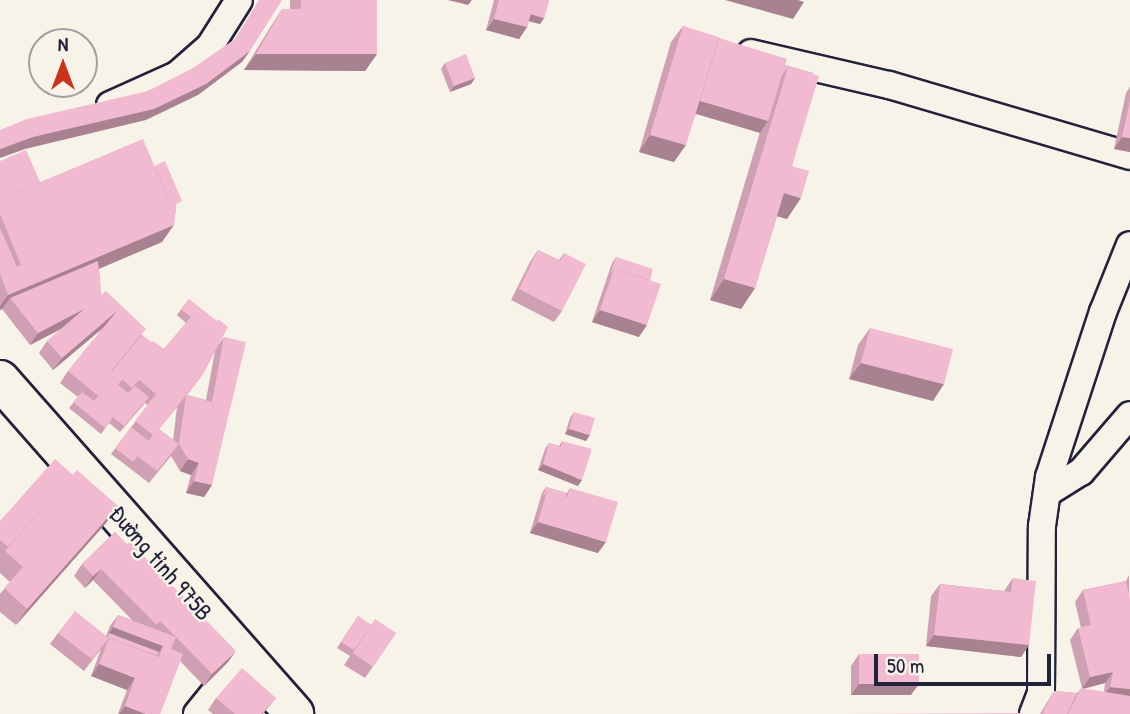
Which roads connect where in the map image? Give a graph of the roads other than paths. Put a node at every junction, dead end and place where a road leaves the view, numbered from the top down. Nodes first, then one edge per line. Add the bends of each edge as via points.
1 (239, 0) edge
2 (720, 46) edge
3 (84, 113) edge
4 (1130, 156) edge
5 (1130, 245) edge
6 (0, 380) edge
7 (1130, 415) edge
8 (1047, 493) junction
9 (244, 656) junction
10 (1047, 701) edge
11 (197, 714) edge
12 (294, 714) edge

1 - 3 street via 210,46 177,75
2 - 4 street via 889,85
5 - 8 street via 1098,324
6 - 9 main road, Đường tỉnh 975B
7 - 8 street via 1081,472
8 - 10 street via 1042,526
9 - 11 street
9 - 12 main road, Đường tỉnh 975B

